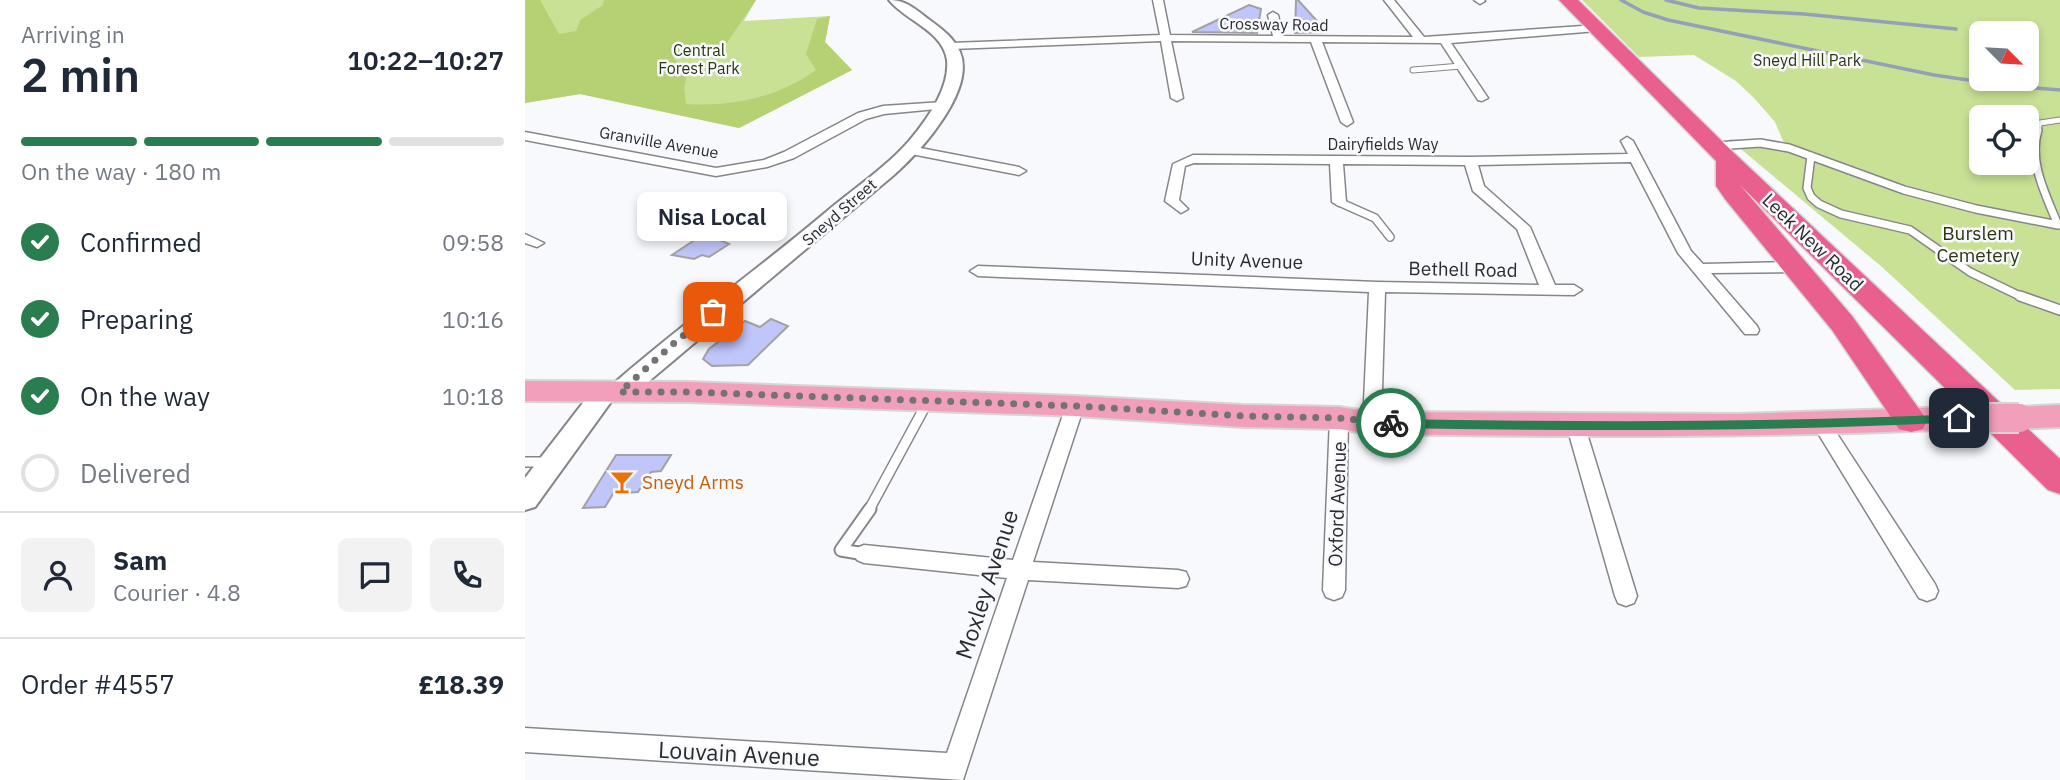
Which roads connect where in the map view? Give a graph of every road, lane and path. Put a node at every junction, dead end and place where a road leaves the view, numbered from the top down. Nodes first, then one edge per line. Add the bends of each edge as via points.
1 (896, 0) edge
2 (1158, 0) edge
3 (1389, 0) edge
4 (1568, 0) edge
5 (1273, 15) dead end
6 (1597, 29) junction
7 (1167, 38) junction
8 (1279, 40) junction
9 (1421, 40) junction
10 (1444, 40) junction
11 (1316, 41) junction
12 (951, 46) junction
13 (1461, 66) junction
14 (1413, 70) dead end
15 (1177, 98) dead end
16 (1482, 98) dead end
17 (943, 106) junction
18 (2060, 120) edge
19 (1347, 122) dead end
20 (525, 136) edge
21 (1627, 141) dead end
22 (910, 150) junction
23 (1721, 152) junction
24 (1811, 156) junction
25 (1636, 159) junction
26 (1336, 161) junction
27 (1470, 161) junction
28 (1019, 171) dead end
29 (1339, 202) joint
30 (1181, 209) dead end
31 (2059, 225) edge
32 (1389, 237) dead end
33 (1796, 267) junction
34 (1701, 268) junction
35 (978, 271) dead end
36 (1377, 287) junction
37 (1549, 289) junction
38 (1574, 290) dead end
39 (2060, 310) edge
40 (1751, 330) dead end
41 (525, 391) edge
42 (612, 392) junction
43 (928, 401) junction
44 (1075, 406) junction
45 (2060, 416) edge
46 (1339, 418) junction
47 (2022, 418) junction
48 (1911, 420) junction
49 (1372, 423) junction
50 (1822, 425) junction
51 (1576, 426) junction
52 (2060, 450) edge
53 (538, 462) edge
54 (2060, 480) edge
55 (525, 499) edge
56 (864, 554) joint
57 (1018, 570) junction
58 (1178, 579) dead end
59 (1334, 590) dead end
60 (1927, 591) dead end
61 (1626, 596) dead end
62 (525, 740) edge
63 (952, 773) edge

1 - 12 street
2 - 7 street
3 - 9 street
4 - 6 highway, Leek New Road
5 - 8 street
6 - 10 street, Crossway Road
6 - 23 highway, Leek New Road
7 - 8 street, Crossway Road
7 - 12 street, Crossway Road
7 - 15 street
8 - 11 street, Crossway Road
9 - 10 street, Crossway Road
9 - 11 street, Crossway Road
10 - 13 street
11 - 19 street
12 - 17 street, Sneyd Street via 954,76
13 - 14 lane
13 - 16 street
17 - 20 street, Granville Avenue via 862,116 789,155 716,172
17 - 22 street, Sneyd Street
18 - 31 lane via 2040,123 2033,145 2041,184
21 - 25 street
22 - 28 street
22 - 42 street, Sneyd Street via 795,249
23 - 24 lane via 1760,144
23 - 33 highway via 1728,186
23 - 54 highway, Leek New Road
24 - 31 lane via 1904,190
24 - 39 lane via 1805,173 1809,195 1821,205 1924,235 1958,265 2031,302
25 - 27 street, Dairyfields Way
25 - 34 street via 1685,253
26 - 27 street, Dairyfields Way
26 - 29 street
26 - 30 street, Dairyfields Way via 1193,159 1179,164 1172,201
27 - 37 street, Bethell Road via 1478,188 1523,227
29 - 32 lane via 1380,219
33 - 34 street
33 - 48 highway
34 - 40 street
35 - 36 street, Unity Avenue
36 - 37 street, Bethell Road
36 - 49 street
37 - 38 street, Bethell Road
41 - 42 main road
42 - 43 main road
42 - 53 street, Sneyd Street
43 - 44 main road
43 - 56 lane via 866,516 841,551
44 - 46 main road
44 - 57 street, Moxley Avenue
45 - 47 main road
46 - 49 main road
46 - 59 street, Oxford Avenue
47 - 48 main road, bridge
47 - 52 highway
48 - 50 main road
49 - 51 main road
50 - 51 main road
50 - 60 street
51 - 61 street
53 - 55 street, Sneyd Street
56 - 57 street
57 - 58 street
57 - 63 street, Moxley Avenue
62 - 63 street, Louvain Avenue

